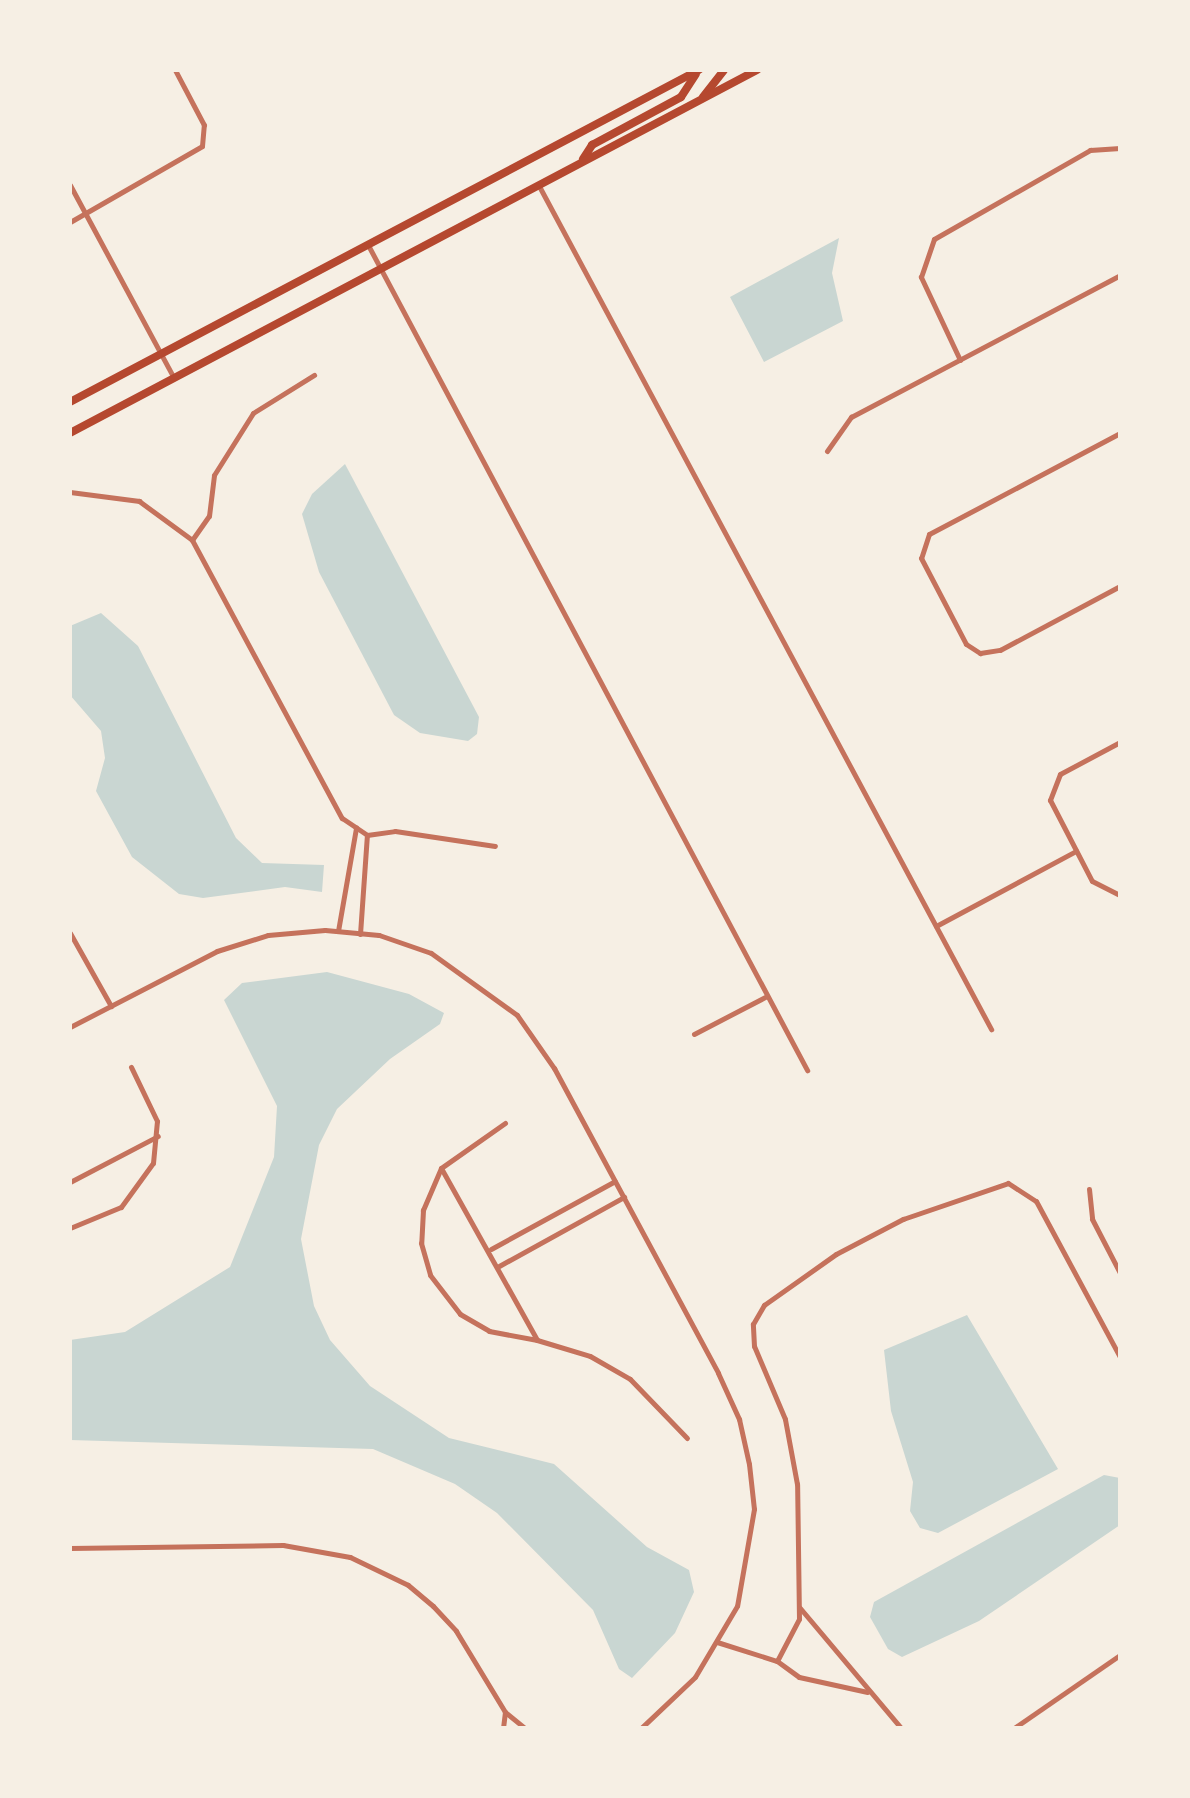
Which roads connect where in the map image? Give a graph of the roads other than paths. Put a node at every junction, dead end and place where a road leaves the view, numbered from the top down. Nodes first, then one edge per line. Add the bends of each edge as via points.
1 (175, 70) edge
2 (697, 70) edge
3 (724, 70) edge
4 (757, 70) edge
5 (702, 99) junction
6 (1120, 148) edge
7 (581, 163) junction
8 (539, 185) junction
9 (70, 186) edge
10 (85, 214) junction
11 (70, 222) edge
12 (368, 245) junction
13 (381, 270) junction
14 (1120, 275) edge
15 (161, 354) junction
16 (960, 360) junction
17 (314, 376) dead end
18 (174, 378) junction
19 (70, 402) edge
20 (70, 433) edge
21 (1120, 433) edge
22 (827, 451) dead end
23 (70, 492) edge
24 (192, 540) junction
25 (1120, 586) edge
26 (1120, 742) edge
27 (356, 828) junction
28 (367, 836) junction
29 (495, 846) dead end
30 (1076, 851) junction
31 (1120, 894) edge
32 (936, 926) junction
33 (338, 931) junction
34 (70, 932) edge
35 (360, 934) junction
36 (768, 996) junction
37 (111, 1006) junction
38 (70, 1027) edge
39 (991, 1029) dead end
40 (694, 1034) dead end
41 (131, 1067) dead end
42 (807, 1070) dead end
43 (505, 1123) dead end
44 (158, 1136) junction
45 (442, 1168) junction
46 (616, 1181) junction
47 (70, 1182) edge
48 (1089, 1189) dead end
49 (624, 1197) junction
50 (70, 1228) edge
51 (490, 1250) junction
52 (500, 1266) junction
53 (1120, 1272) edge
54 (537, 1340) junction
55 (1120, 1357) edge
56 (687, 1438) dead end
57 (70, 1548) edge
58 (799, 1606) junction
59 (717, 1642) junction
60 (1120, 1655) edge
61 (777, 1661) junction
62 (867, 1692) junction
63 (504, 1712) junction
64 (503, 1728) edge
65 (525, 1728) edge
66 (640, 1728) edge
67 (900, 1728) edge
68 (1014, 1728) edge

1 - 10 street via 204,125 202,146
2 - 7 main road via 681,97 592,145
2 - 12 main road
3 - 5 main road
4 - 5 main road
5 - 7 main road
6 - 16 street via 1090,150 934,239 921,277
7 - 8 main road
8 - 13 main road
8 - 32 street
9 - 10 street
10 - 11 street
10 - 15 street
12 - 13 street
12 - 15 main road
13 - 18 main road
13 - 36 street
14 - 16 street
15 - 18 street
15 - 19 main road
16 - 22 street via 851,417
17 - 24 street via 253,413 214,475 209,516
18 - 20 main road
21 - 25 street via 930,534 922,558 966,644 992,653
23 - 24 street via 139,501
24 - 27 street via 342,818
26 - 30 street via 1060,774 1051,789 1053,808
27 - 28 street
27 - 33 street
28 - 29 street via 394,831
28 - 35 street
30 - 31 street via 1097,887
30 - 32 street
32 - 39 street
33 - 35 street
33 - 37 street via 268,935 217,951
34 - 37 street
35 - 46 street via 431,953 517,1015
36 - 40 street
36 - 42 street
37 - 38 street
41 - 44 street via 152,1106
43 - 45 street via 469,1142
44 - 47 street
44 - 50 street via 153,1163 133,1196 108,1216
45 - 51 street
45 - 54 street via 421,1226 424,1259 438,1290 474,1324
46 - 49 street
46 - 51 street
48 - 53 street via 1092,1220
49 - 52 street
49 - 59 street via 725,1388 749,1464 754,1509 748,1550 737,1606
51 - 52 street
52 - 54 street
54 - 56 street via 620,1372
55 - 58 street via 1036,1201 1008,1183 903,1218 771,1300 758,1312 752,1337 793,1451
57 - 63 street via 283,1545 350,1557 408,1585 432,1606 456,1631
58 - 61 street via 797,1631
58 - 62 street
59 - 61 street
59 - 66 street via 695,1677
60 - 68 street
61 - 62 street via 799,1677
62 - 67 street
63 - 64 street
63 - 65 street

